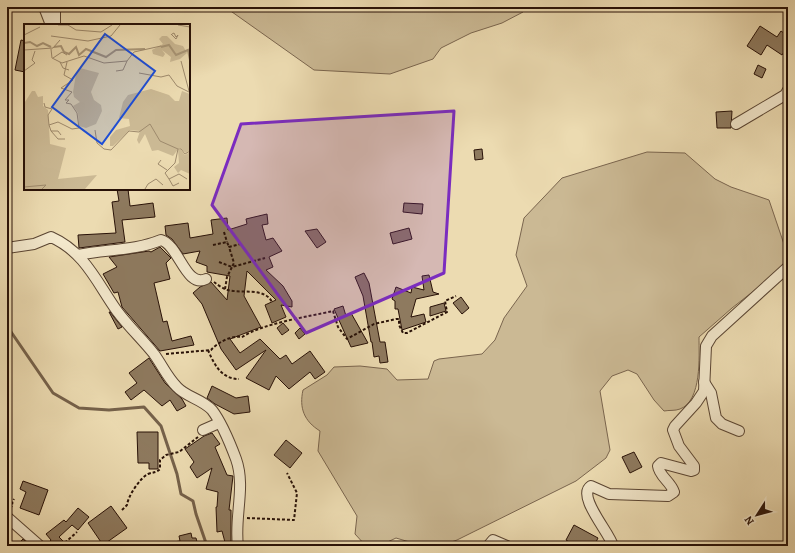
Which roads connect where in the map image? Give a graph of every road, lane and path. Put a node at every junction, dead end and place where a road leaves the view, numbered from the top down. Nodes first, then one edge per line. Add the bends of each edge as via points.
1 (44, 7) edge
2 (55, 7) edge
3 (51, 24) edge
4 (55, 24) edge
5 (788, 90) edge
6 (736, 124) dead end
7 (224, 232) dead end
8 (227, 242) junction
9 (240, 244) dead end
10 (213, 245) dead end
11 (229, 247) junction
12 (7, 248) edge
13 (78, 255) junction
14 (265, 258) dead end
15 (219, 262) dead end
16 (232, 267) junction
17 (788, 267) edge
18 (206, 279) joint
19 (225, 289) junction
20 (456, 296) dead end
21 (272, 302) dead end
22 (208, 350) junction
23 (154, 355) junction
24 (239, 379) dead end
25 (704, 382) junction
26 (219, 423) junction
27 (203, 430) joint
28 (739, 431) dead end
29 (288, 473) dead end
30 (14, 499) dead end
31 (7, 507) edge
32 (122, 510) dead end
33 (7, 516) edge
34 (237, 518) junction
35 (77, 532) dead end
36 (504, 545) edge
37 (40, 546) edge
38 (61, 546) edge
39 (238, 546) edge
40 (488, 546) edge
41 (613, 546) edge

1 - 3 street
2 - 4 street
5 - 6 street via 785,95
7 - 8 path
8 - 10 path
8 - 11 path
9 - 11 path
11 - 16 path via 234,263
12 - 13 street via 34,244 52,237
13 - 18 street via 97,251 130,250 162,240 177,254 192,278 196,281
13 - 23 street via 90,268 127,325
14 - 16 path
15 - 16 path
16 - 19 path
17 - 25 street via 712,336 706,346
18 - 19 path
19 - 21 path via 262,292 270,296
20 - 22 path via 446,301 448,312 403,333 399,319 396,319 374,324 348,339 338,326 333,311 277,324 242,337 237,336 217,343
22 - 23 path
22 - 24 path via 216,368 226,376
23 - 26 street via 178,388 205,403
25 - 28 street via 712,393 716,418 722,424
25 - 41 street via 704,391 696,404 673,430 679,446 694,466 694,470 661,463 658,466 658,470 672,485 674,492 668,496 609,494 591,486 588,488 586,493
26 - 27 street
26 - 34 street via 239,470 241,482
27 - 32 path via 202,435 174,454 160,460 160,469 146,476 130,493 127,505
29 - 34 path via 297,493 294,520
30 - 31 path via 12,506
33 - 37 street
34 - 39 street
35 - 38 path
36 - 40 street via 493,540

